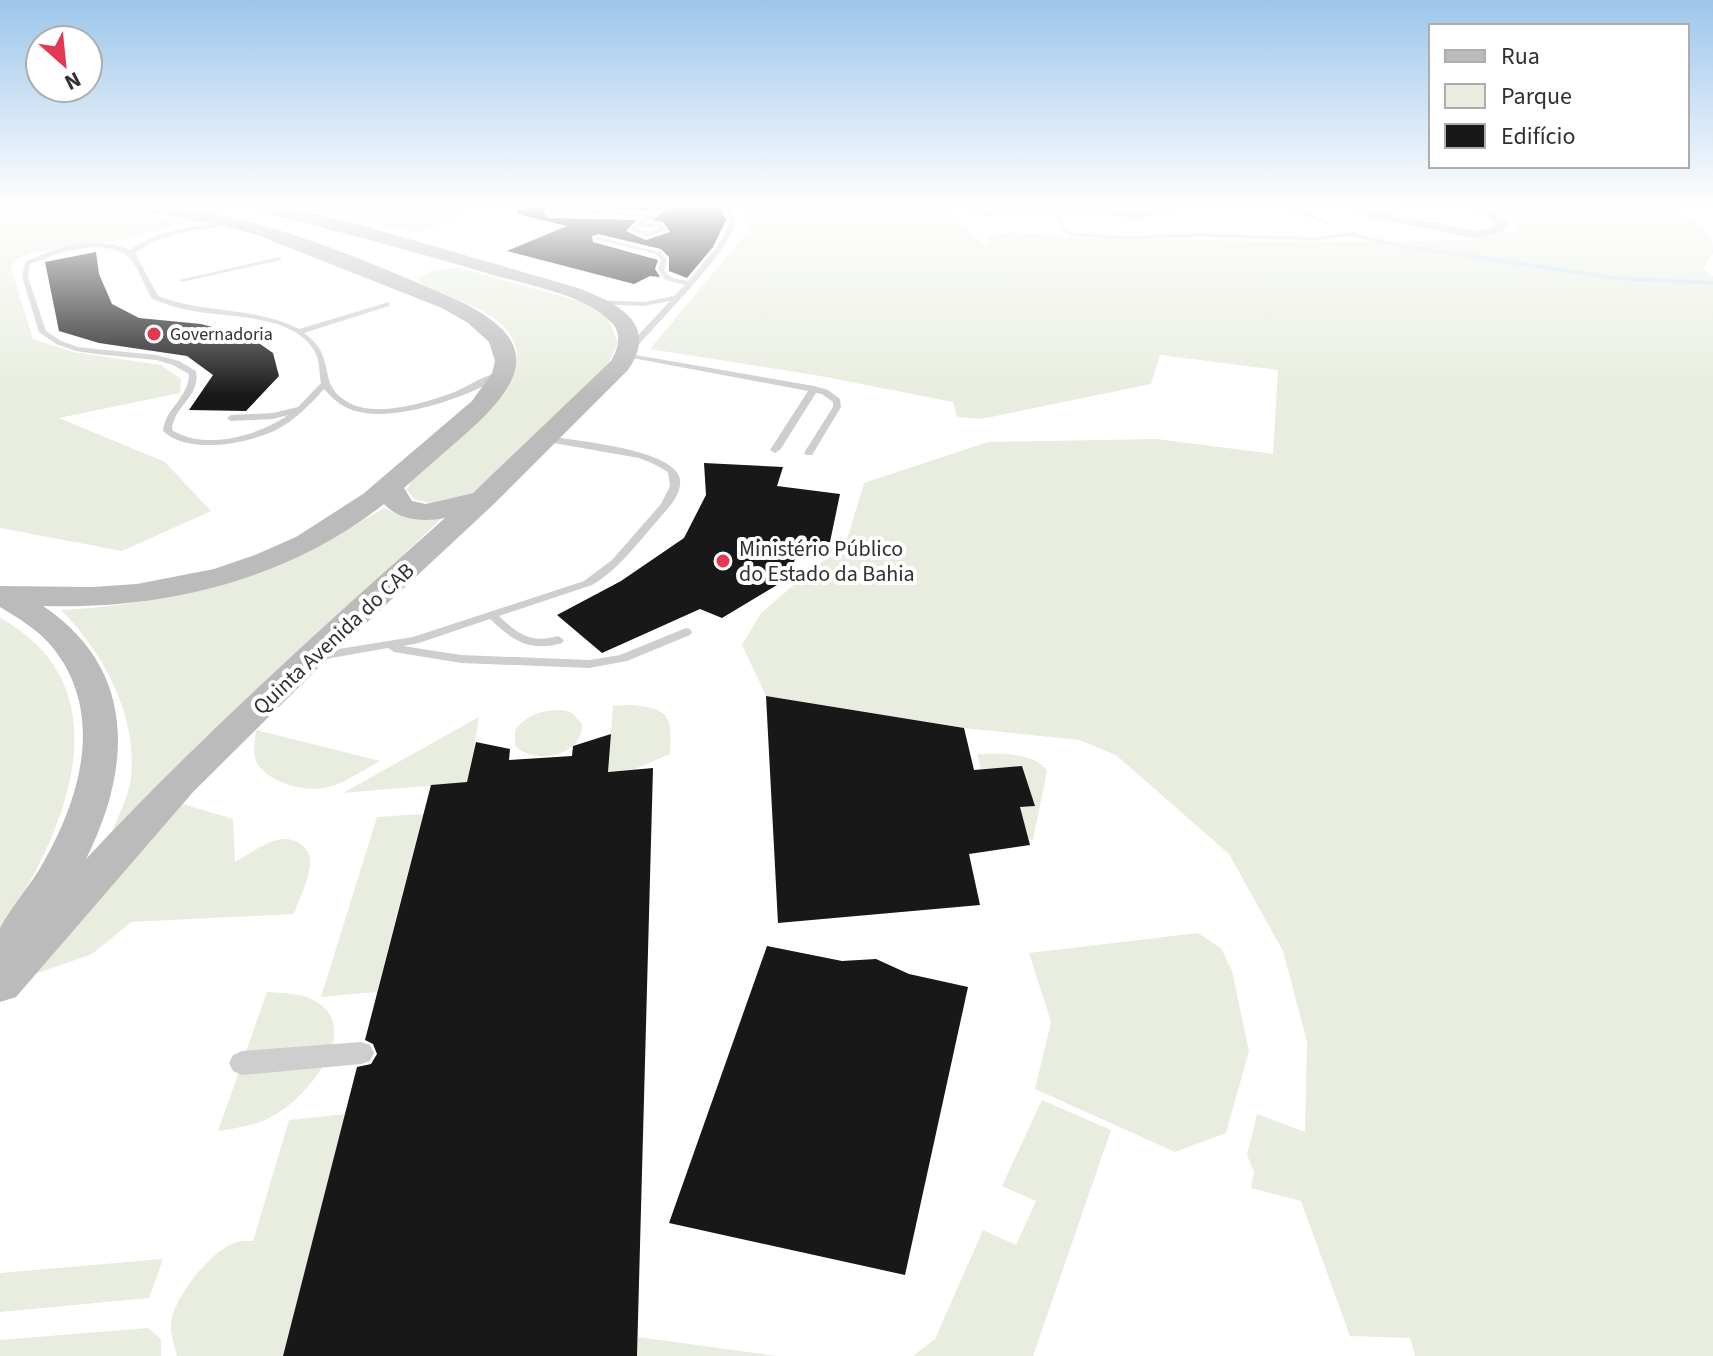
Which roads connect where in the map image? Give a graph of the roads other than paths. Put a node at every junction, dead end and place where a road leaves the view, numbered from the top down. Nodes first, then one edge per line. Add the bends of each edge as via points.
1 (26, 269) edge
2 (140, 269) edge
3 (232, 269) edge
4 (372, 269) edge
5 (427, 269) edge
6 (494, 269) edge
7 (663, 269) edge
8 (698, 269) edge
9 (364, 270) joint
10 (424, 270) junction
11 (182, 280) dead end
12 (687, 283) junction
13 (675, 297) junction
14 (595, 302) junction
15 (386, 304) dead end
16 (298, 332) junction
17 (630, 351) junction
18 (504, 372) junction
19 (324, 384) junction
20 (814, 389) junction
21 (303, 409) junction
22 (231, 418) dead end
23 (545, 439) junction
24 (775, 450) dead end
25 (809, 453) dead end
26 (390, 486) junction
27 (485, 497) junction
28 (2, 595) edge
29 (493, 616) junction
30 (686, 632) dead end
31 (558, 640) dead end
32 (387, 647) junction
33 (309, 657) junction
34 (0, 964) edge
35 (0, 983) edge
36 (361, 1053) dead end
37 (242, 1063) dead end

1 - 21 lane via 43,332 59,343 144,355 193,373 186,400 169,416 167,431 175,438 243,440 265,434
2 - 16 lane via 155,297 166,302 264,319
3 - 11 lane
4 - 9 main road
5 - 10 main road
6 - 14 main road
7 - 12 lane via 672,280
8 - 12 lane
9 - 10 main road
10 - 18 main road via 464,312 489,328 504,351
12 - 13 lane
13 - 14 lane via 644,304
13 - 17 lane
14 - 17 main road via 627,327
15 - 16 lane
16 - 19 lane via 319,349
17 - 20 lane
17 - 23 main road, Quinta Avenida do CAB
18 - 19 lane via 444,401 406,409 346,404
18 - 26 main road via 473,413
19 - 21 lane
20 - 24 lane
20 - 25 lane via 833,396 837,407
21 - 22 lane
23 - 27 main road, Quinta Avenida do CAB
23 - 29 lane via 665,465 675,480 674,493 602,575
26 - 27 main road via 399,505 416,511 443,511
26 - 28 main road via 318,537 202,581 95,598
27 - 33 main road, Quinta Avenida do CAB
28 - 34 main road via 65,641 90,682 102,731 101,762 85,823
29 - 31 lane via 527,642
29 - 32 lane
30 - 32 lane via 623,658 589,664 461,659
32 - 33 lane
33 - 35 main road, Quinta Avenida do CAB via 180,782
36 - 37 street

